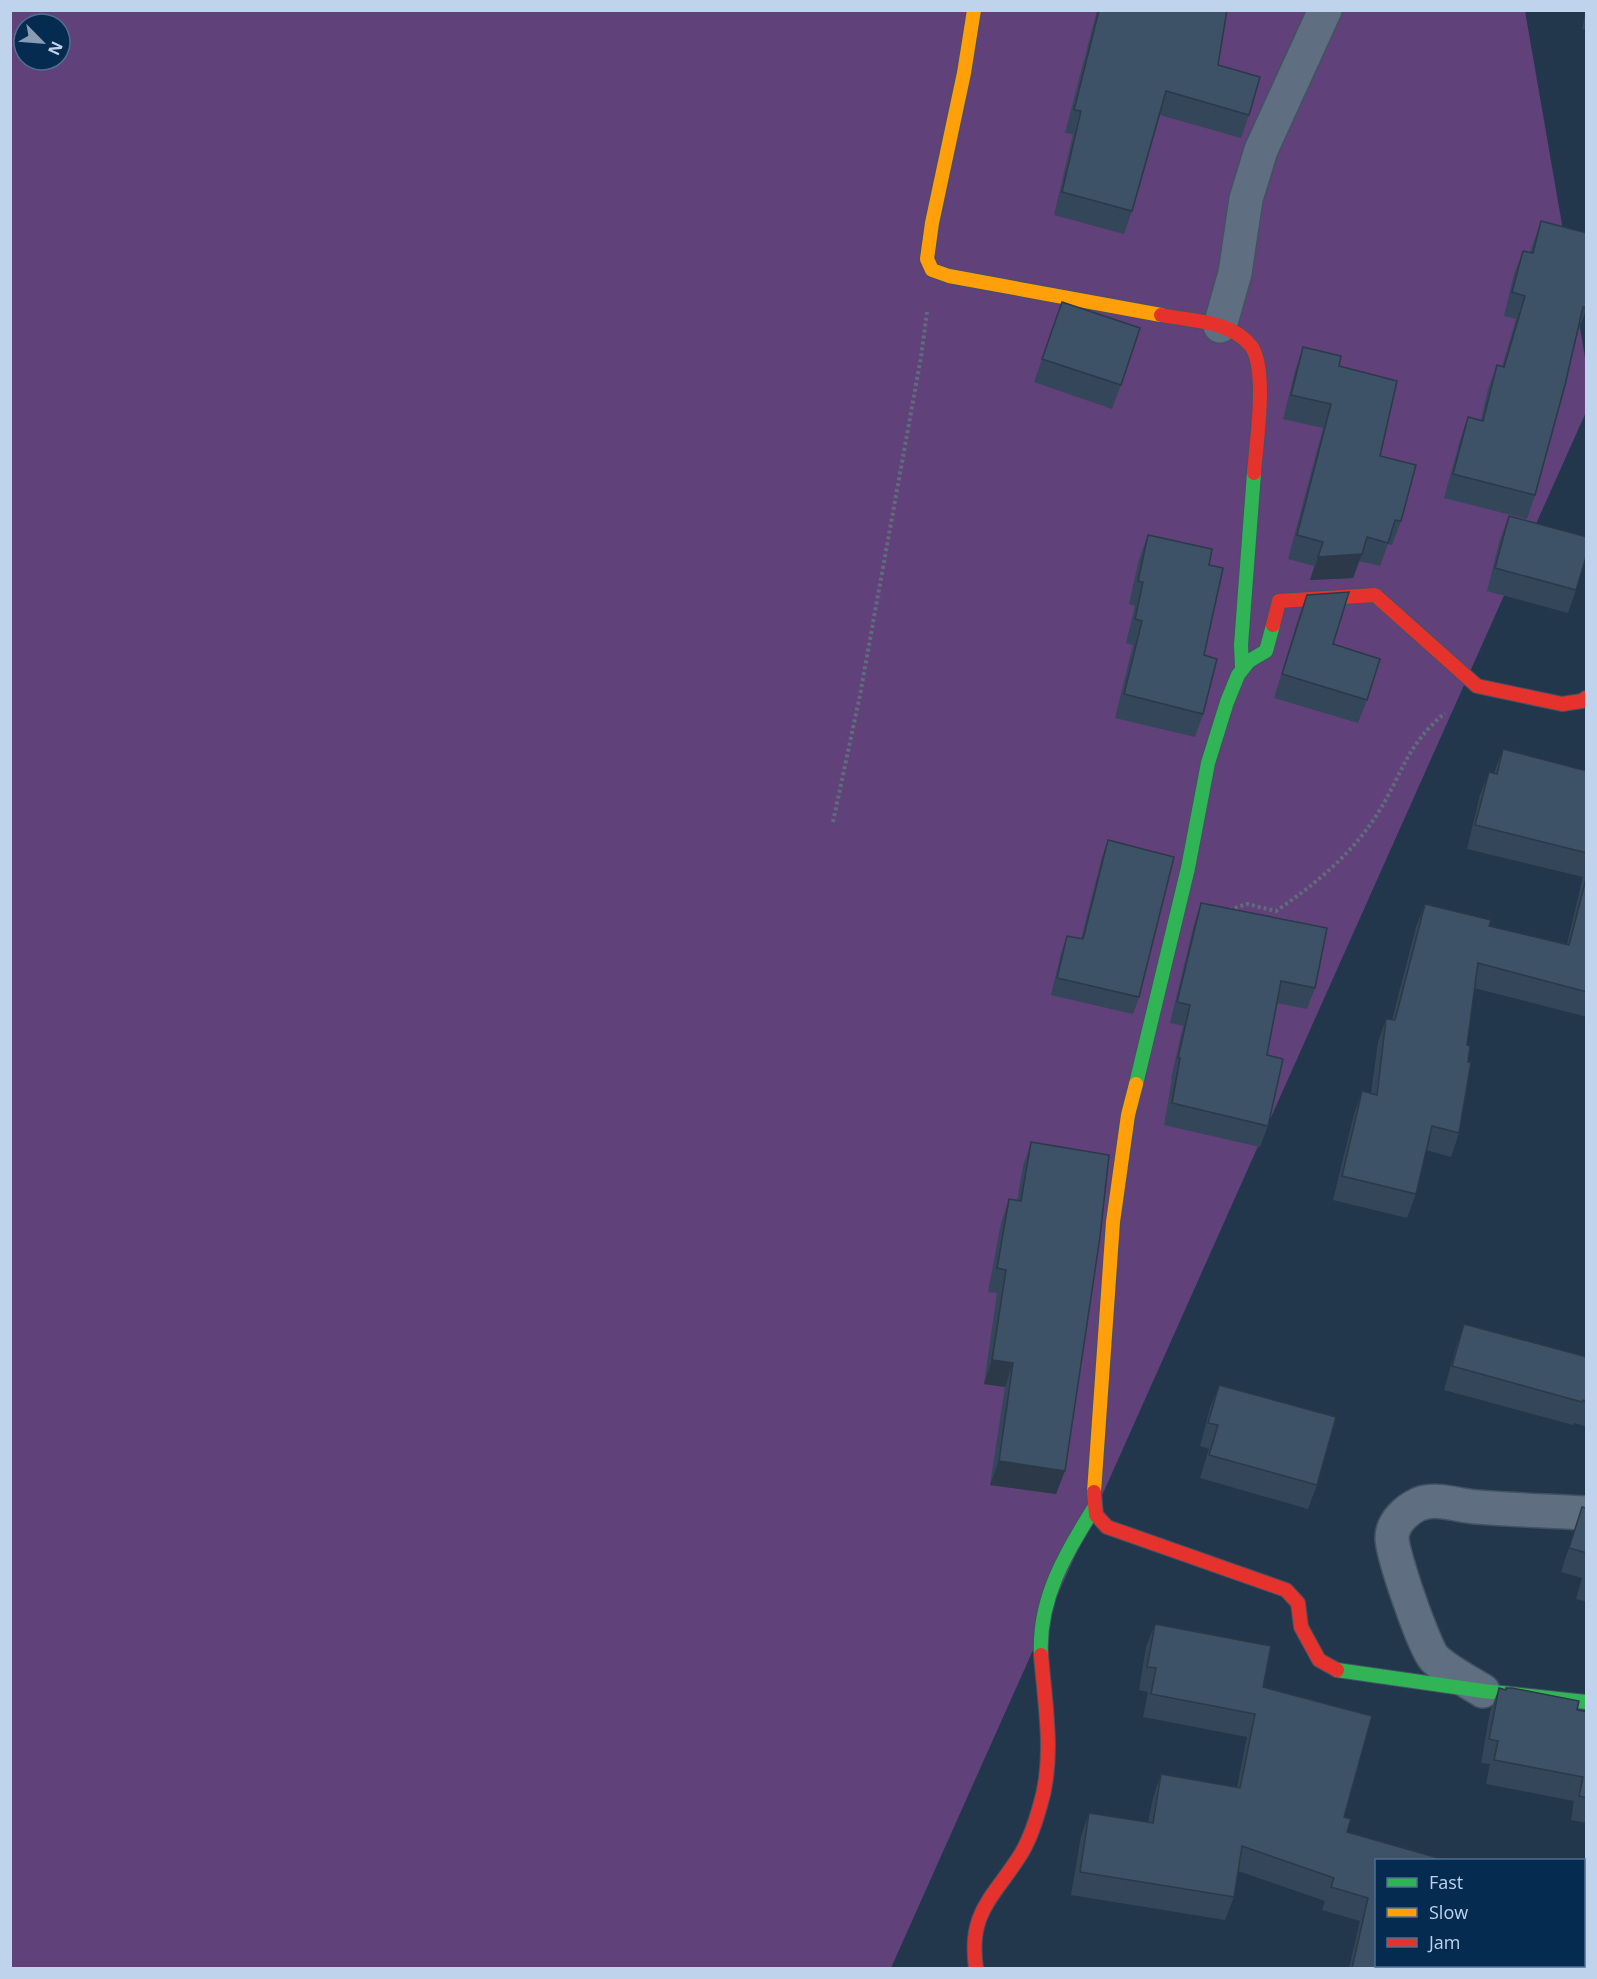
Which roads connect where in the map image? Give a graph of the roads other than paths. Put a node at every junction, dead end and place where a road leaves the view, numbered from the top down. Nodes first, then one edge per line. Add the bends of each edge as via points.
1 (974, 10) edge
2 (1325, 10) edge
3 (1220, 326) junction
4 (1242, 667) junction
5 (1587, 698) edge
6 (1094, 1508) junction
7 (1587, 1513) edge
8 (1483, 1691) junction
9 (1587, 1702) edge
10 (976, 1968) edge

1 - 3 street via 932,223 927,259 932,270
2 - 3 street via 1261,150 1246,199 1235,273
3 - 4 street via 1249,342 1255,349 1258,365 1259,404
4 - 5 street via 1266,651 1279,601 1375,595 1477,686 1562,704
4 - 6 street via 1208,763 1188,868 1128,1116 1113,1222
6 - 8 street via 1107,1527 1286,1590 1298,1603 1301,1627 1319,1660 1336,1670
6 - 10 street via 1071,1544 1042,1618 1047,1776 1036,1819 1020,1854 992,1892 977,1923 973,1948
7 - 8 street via 1422,1503 1408,1509 1394,1528 1397,1565 1432,1657
8 - 9 street

